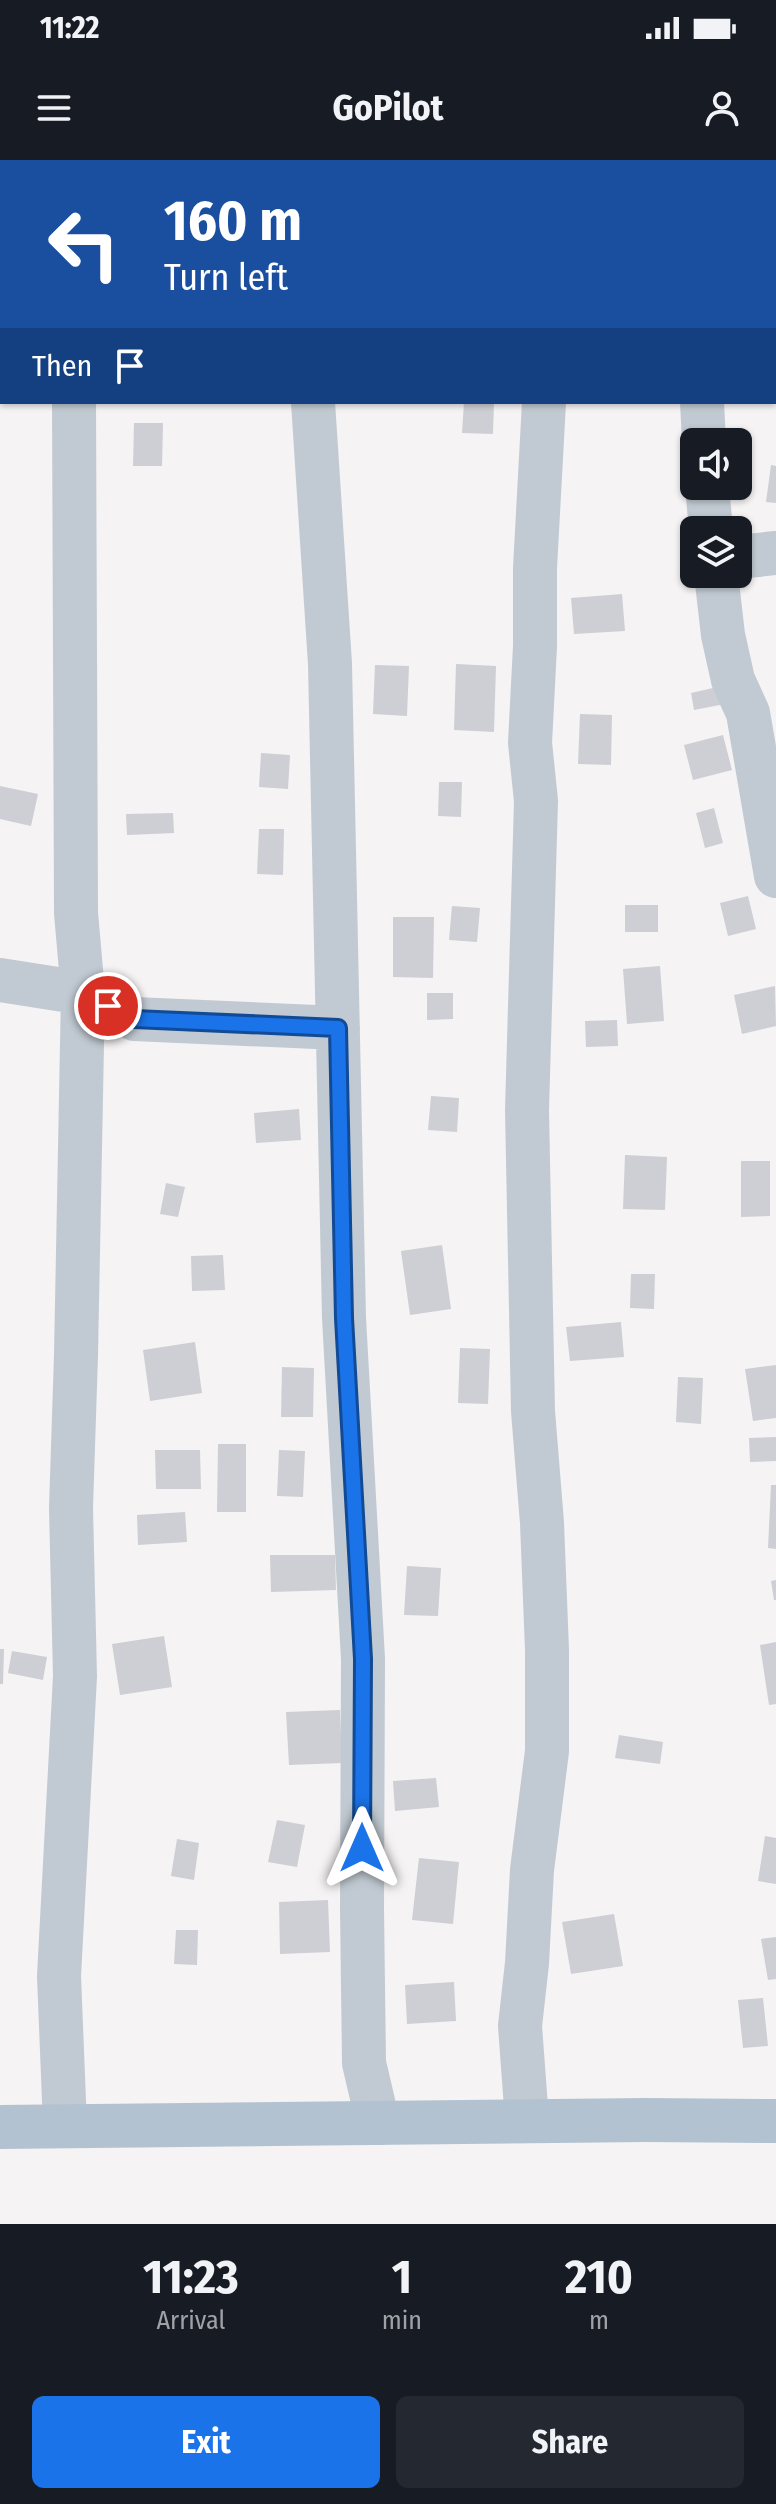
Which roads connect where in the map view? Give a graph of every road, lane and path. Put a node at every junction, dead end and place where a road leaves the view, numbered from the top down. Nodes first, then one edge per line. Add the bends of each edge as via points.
1 (74, 404) edge
2 (313, 404) edge
3 (544, 404) edge
4 (702, 404) edge
5 (703, 428) edge
6 (776, 553) edge
7 (752, 556) edge
8 (718, 588) edge
9 (776, 876) edge
10 (0, 980) edge
11 (83, 993) junction
12 (338, 1028) junction
13 (527, 2121) junction
14 (776, 2121) edge
15 (378, 2123) junction
16 (65, 2126) junction
17 (0, 2127) edge

1 - 11 street via 76,913
2 - 12 street via 330,664
3 - 13 street via 530,743 536,801 527,1110 533,1411 548,1739 520,2026
4 - 5 street
6 - 7 street
8 - 9 street via 733,680 748,713
10 - 11 street
11 - 12 street via 134,1019
11 - 16 street via 71,1508 75,1676 59,1976
12 - 15 street via 344,1318 363,1659 364,2063
13 - 14 main road
13 - 15 main road
15 - 16 main road
16 - 17 main road

